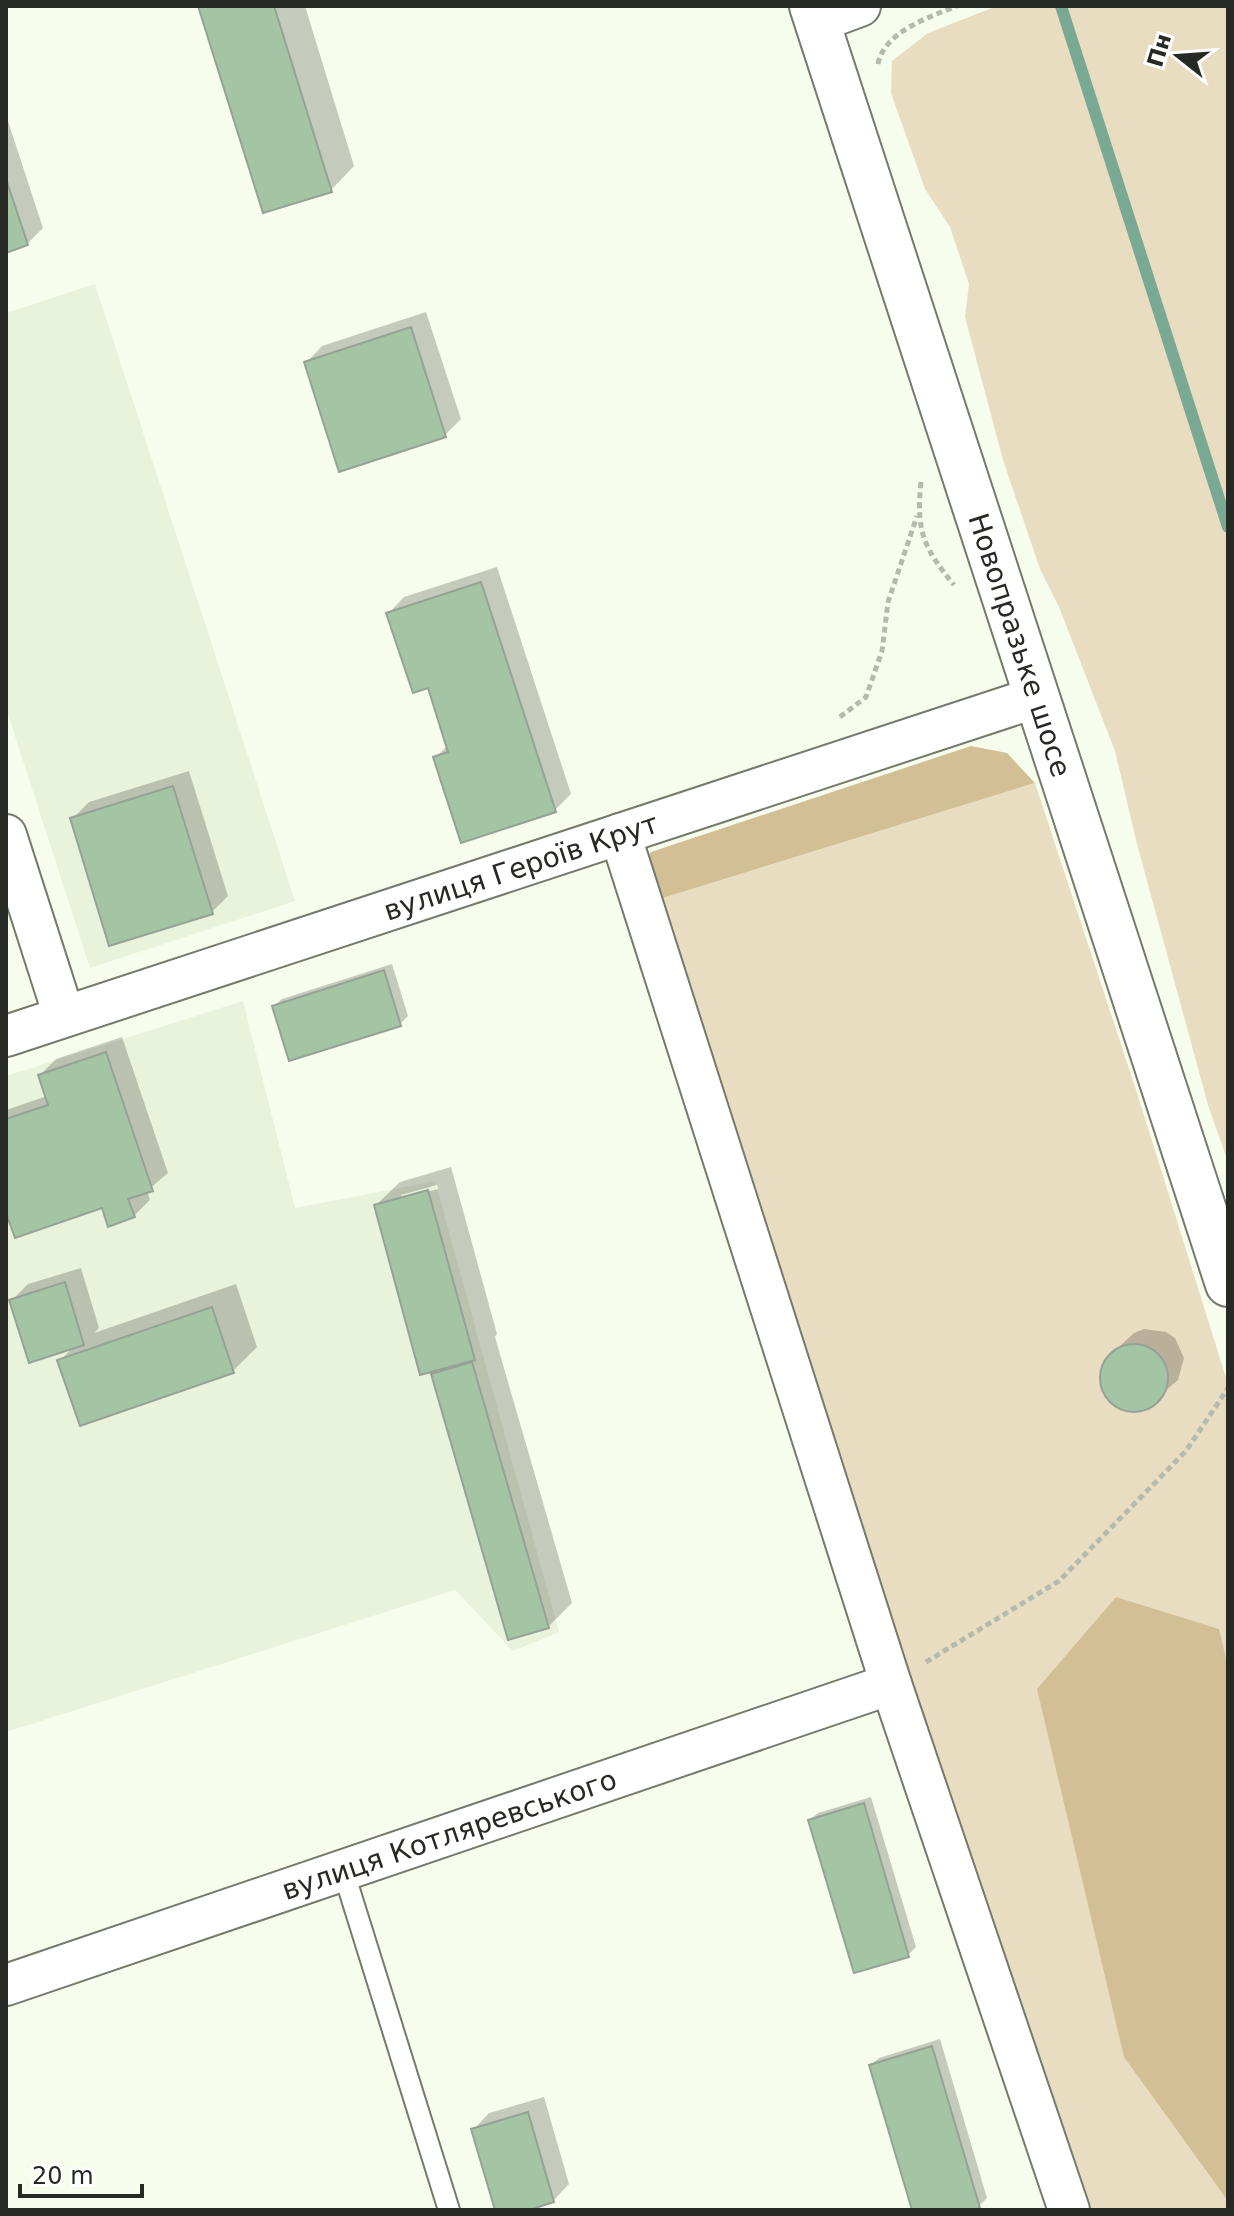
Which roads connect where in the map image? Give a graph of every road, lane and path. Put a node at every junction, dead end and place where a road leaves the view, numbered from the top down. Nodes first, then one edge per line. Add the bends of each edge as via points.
1 (860, 6) edge
2 (957, 6) edge
3 (814, 14) edge
4 (877, 67) dead end
5 (922, 470) dead end
6 (918, 515) junction
7 (959, 590) dead end
8 (1037, 697) junction
9 (830, 726) dead end
10 (620, 834) junction
11 (6, 835) edge
12 (64, 1016) junction
13 (6, 1036) edge
14 (1228, 1284) edge
15 (1228, 1388) edge
16 (891, 1684) junction
17 (343, 1870) junction
18 (6, 1985) edge
19 (449, 2210) edge
20 (1069, 2210) edge

1 - 3 street
2 - 4 path via 892,37
3 - 8 main road, Новопразьке шосе
5 - 6 path
6 - 7 path via 930,556
6 - 9 path via 888,602 882,651 866,697
8 - 10 street, вулиця Героїв Крут
8 - 14 main road, Новопразьке шосе
10 - 12 street, вулиця Героїв Крут
10 - 16 street
11 - 12 street
12 - 13 street, вулиця Героїв Крут
15 - 16 path via 1186,1451 1059,1581
16 - 17 street, вулиця Котляревського
16 - 20 street
17 - 18 street, вулиця Котляревського
17 - 19 lane

